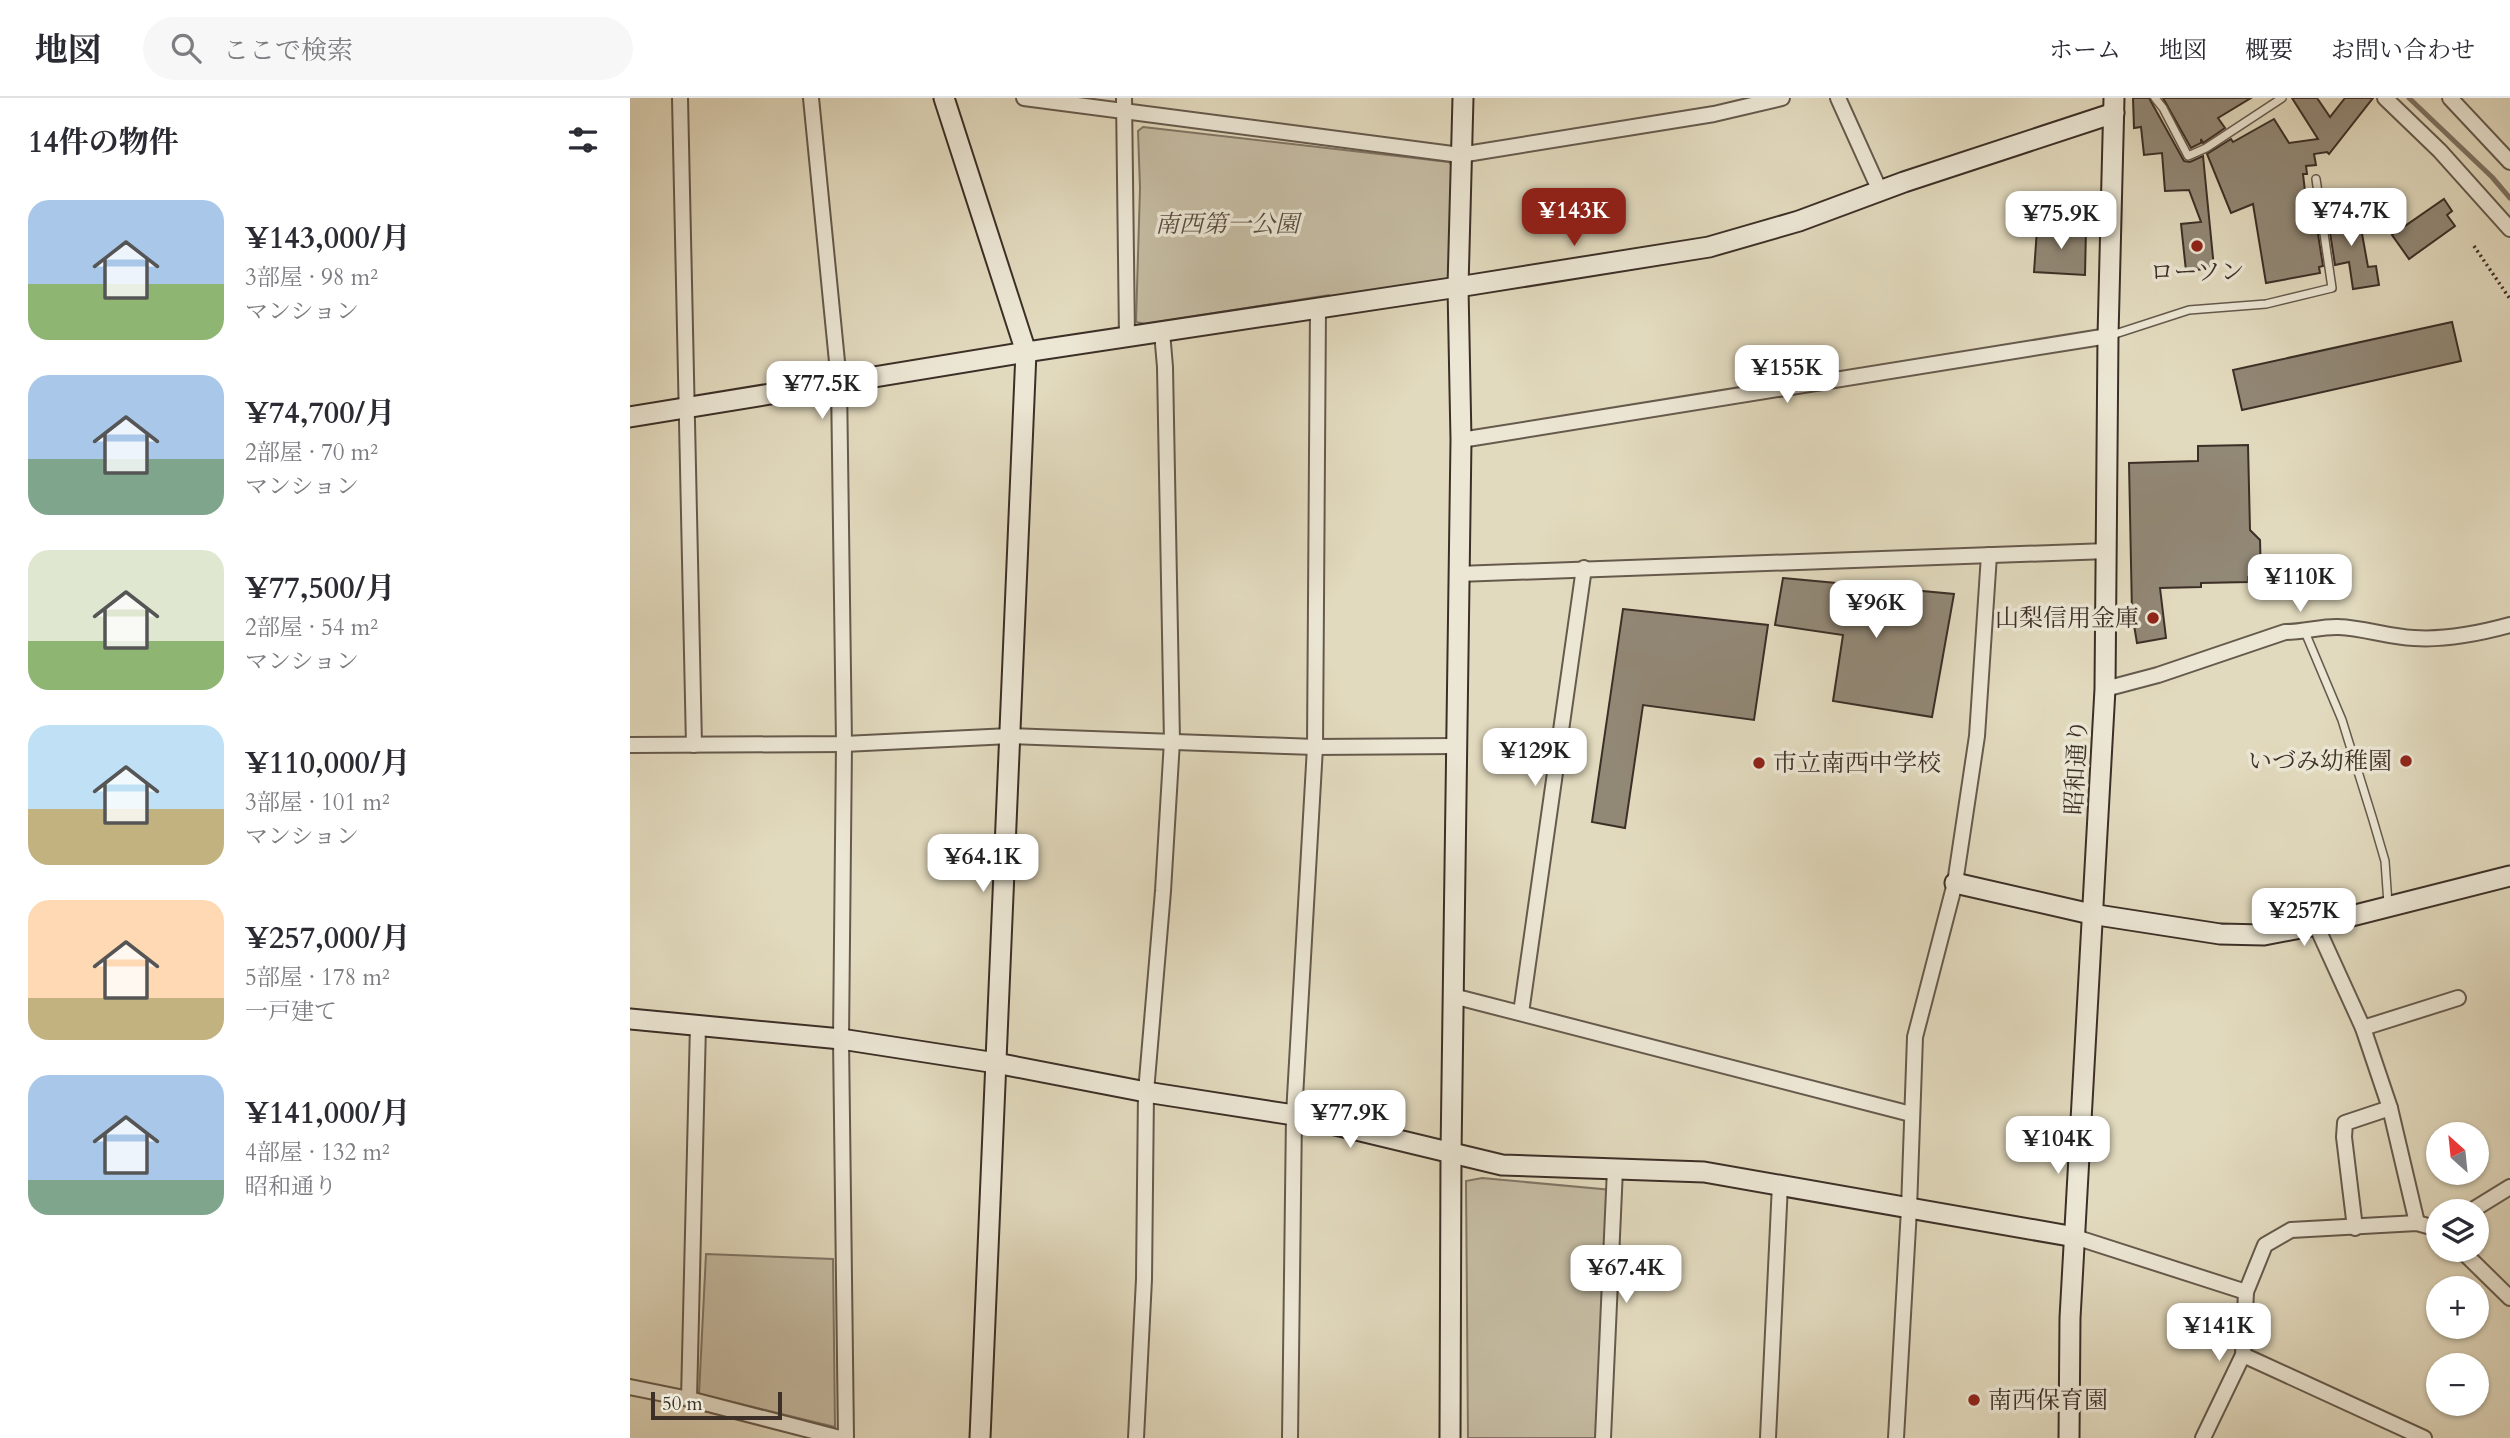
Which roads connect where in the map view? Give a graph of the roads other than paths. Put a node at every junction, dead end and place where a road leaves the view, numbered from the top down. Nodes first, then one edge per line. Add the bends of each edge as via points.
1 (680, 98) edge
2 (811, 98) edge
3 (944, 98) edge
4 (1024, 98) edge
5 (1462, 98) edge
6 (1782, 98) edge
7 (1838, 98) edge
8 (2155, 98) edge
9 (2282, 98) edge
10 (2385, 98) edge
11 (2450, 98) edge
12 (1124, 104) edge
13 (2114, 105) edge
14 (1460, 155) junction
15 (2510, 162) edge
16 (2316, 179) dead end
17 (1880, 191) junction
18 (2510, 229) edge
19 (1458, 287) junction
20 (1318, 308) junction
21 (1162, 332) junction
22 (2108, 336) junction
23 (1127, 337) junction
24 (1026, 352) junction
25 (839, 382) junction
26 (688, 408) junction
27 (630, 417) edge
28 (1461, 440) junction
29 (2108, 551) junction
30 (1989, 555) junction
31 (1584, 568) junction
32 (1458, 574) junction
33 (2510, 625) edge
34 (2305, 632) junction
35 (2105, 689) junction
36 (1010, 736) junction
37 (1172, 741) junction
38 (844, 744) junction
39 (630, 745) edge
40 (694, 745) junction
41 (1456, 746) junction
42 (1315, 747) junction
43 (2510, 876) edge
44 (1955, 883) junction
45 (2389, 906) junction
46 (2091, 914) junction
47 (2316, 925) junction
48 (1453, 996) junction
49 (2458, 998) dead end
50 (1521, 1013) junction
51 (630, 1019) edge
52 (698, 1025) junction
53 (2362, 1028) junction
54 (841, 1039) junction
55 (996, 1063) junction
56 (1146, 1092) junction
57 (2390, 1108) junction
58 (1912, 1114) junction
59 (1294, 1115) junction
60 (1451, 1154) junction
61 (1615, 1170) junction
62 (1780, 1184) junction
63 (2510, 1187) edge
64 (2489, 1200) edge
65 (1909, 1209) junction
66 (2417, 1223) junction
67 (2426, 1226) edge
68 (2355, 1228) junction
69 (2075, 1237) junction
70 (2473, 1262) edge
71 (2246, 1292) junction
72 (2510, 1298) edge
73 (2243, 1354) junction
74 (630, 1387) edge
75 (689, 1399) junction
76 (840, 1438) edge
77 (845, 1438) edge
78 (980, 1438) edge
79 (1136, 1438) edge
80 (1290, 1438) edge
81 (1450, 1438) edge
82 (1603, 1438) edge
83 (1768, 1438) edge
84 (1896, 1438) edge
85 (2070, 1438) edge
86 (2203, 1438) edge
87 (2424, 1438) edge

1 - 26 street
2 - 25 street
3 - 24 street
4 - 12 street
5 - 14 street
6 - 14 street via 1714,114
7 - 17 street
8 - 9 lane via 2188,156
10 - 18 street
11 - 15 street
12 - 14 street
12 - 23 street
13 - 17 street
13 - 22 street, 昭和通り
14 - 19 street
16 - 22 lane via 2332,288 2266,304 2189,310
17 - 19 street via 1709,247
19 - 20 street
19 - 28 street
20 - 21 street
20 - 42 street
21 - 23 street
21 - 37 street
22 - 28 street
22 - 29 street, 昭和通り
23 - 24 street
24 - 25 street
24 - 36 street
25 - 26 street
25 - 38 street
26 - 27 street
26 - 40 street
28 - 32 street
29 - 30 street
29 - 35 street, 昭和通り
30 - 31 street
30 - 44 street via 1977,736
31 - 32 street
31 - 50 street
32 - 41 street
33 - 34 street via 2479,634 2414,638 2334,626
34 - 35 street via 2285,632
34 - 45 lane via 2342,720 2373,820 2385,861
35 - 46 street, 昭和通り
36 - 37 street
36 - 38 street
36 - 55 street
37 - 42 street
37 - 56 street
38 - 40 street
38 - 54 street
39 - 40 street
41 - 42 street
41 - 48 street
42 - 59 street
43 - 45 street
44 - 46 street
44 - 58 street via 1915,1037
45 - 47 street
46 - 47 street via 2220,934 2264,935
46 - 69 street, 昭和通り
47 - 53 street
48 - 50 street
48 - 60 street
49 - 53 street
50 - 58 street
51 - 52 street
52 - 54 street
52 - 75 street
53 - 57 street
54 - 55 street
54 - 77 street
55 - 56 street
55 - 78 street
56 - 59 street
56 - 79 street
57 - 66 street
57 - 68 street via 2346,1123
58 - 65 street
59 - 60 street
59 - 80 street
60 - 61 street via 1502,1165
60 - 81 street
61 - 62 street via 1704,1172
61 - 82 street
62 - 65 street
62 - 83 street
63 - 64 street
65 - 69 street
65 - 84 street
66 - 67 street
66 - 68 street
68 - 71 street via 2291,1230 2282,1235 2265,1245
69 - 71 street
69 - 85 street, 昭和通り
70 - 72 street
71 - 73 street
73 - 86 street
73 - 87 street
74 - 75 street
75 - 76 street

